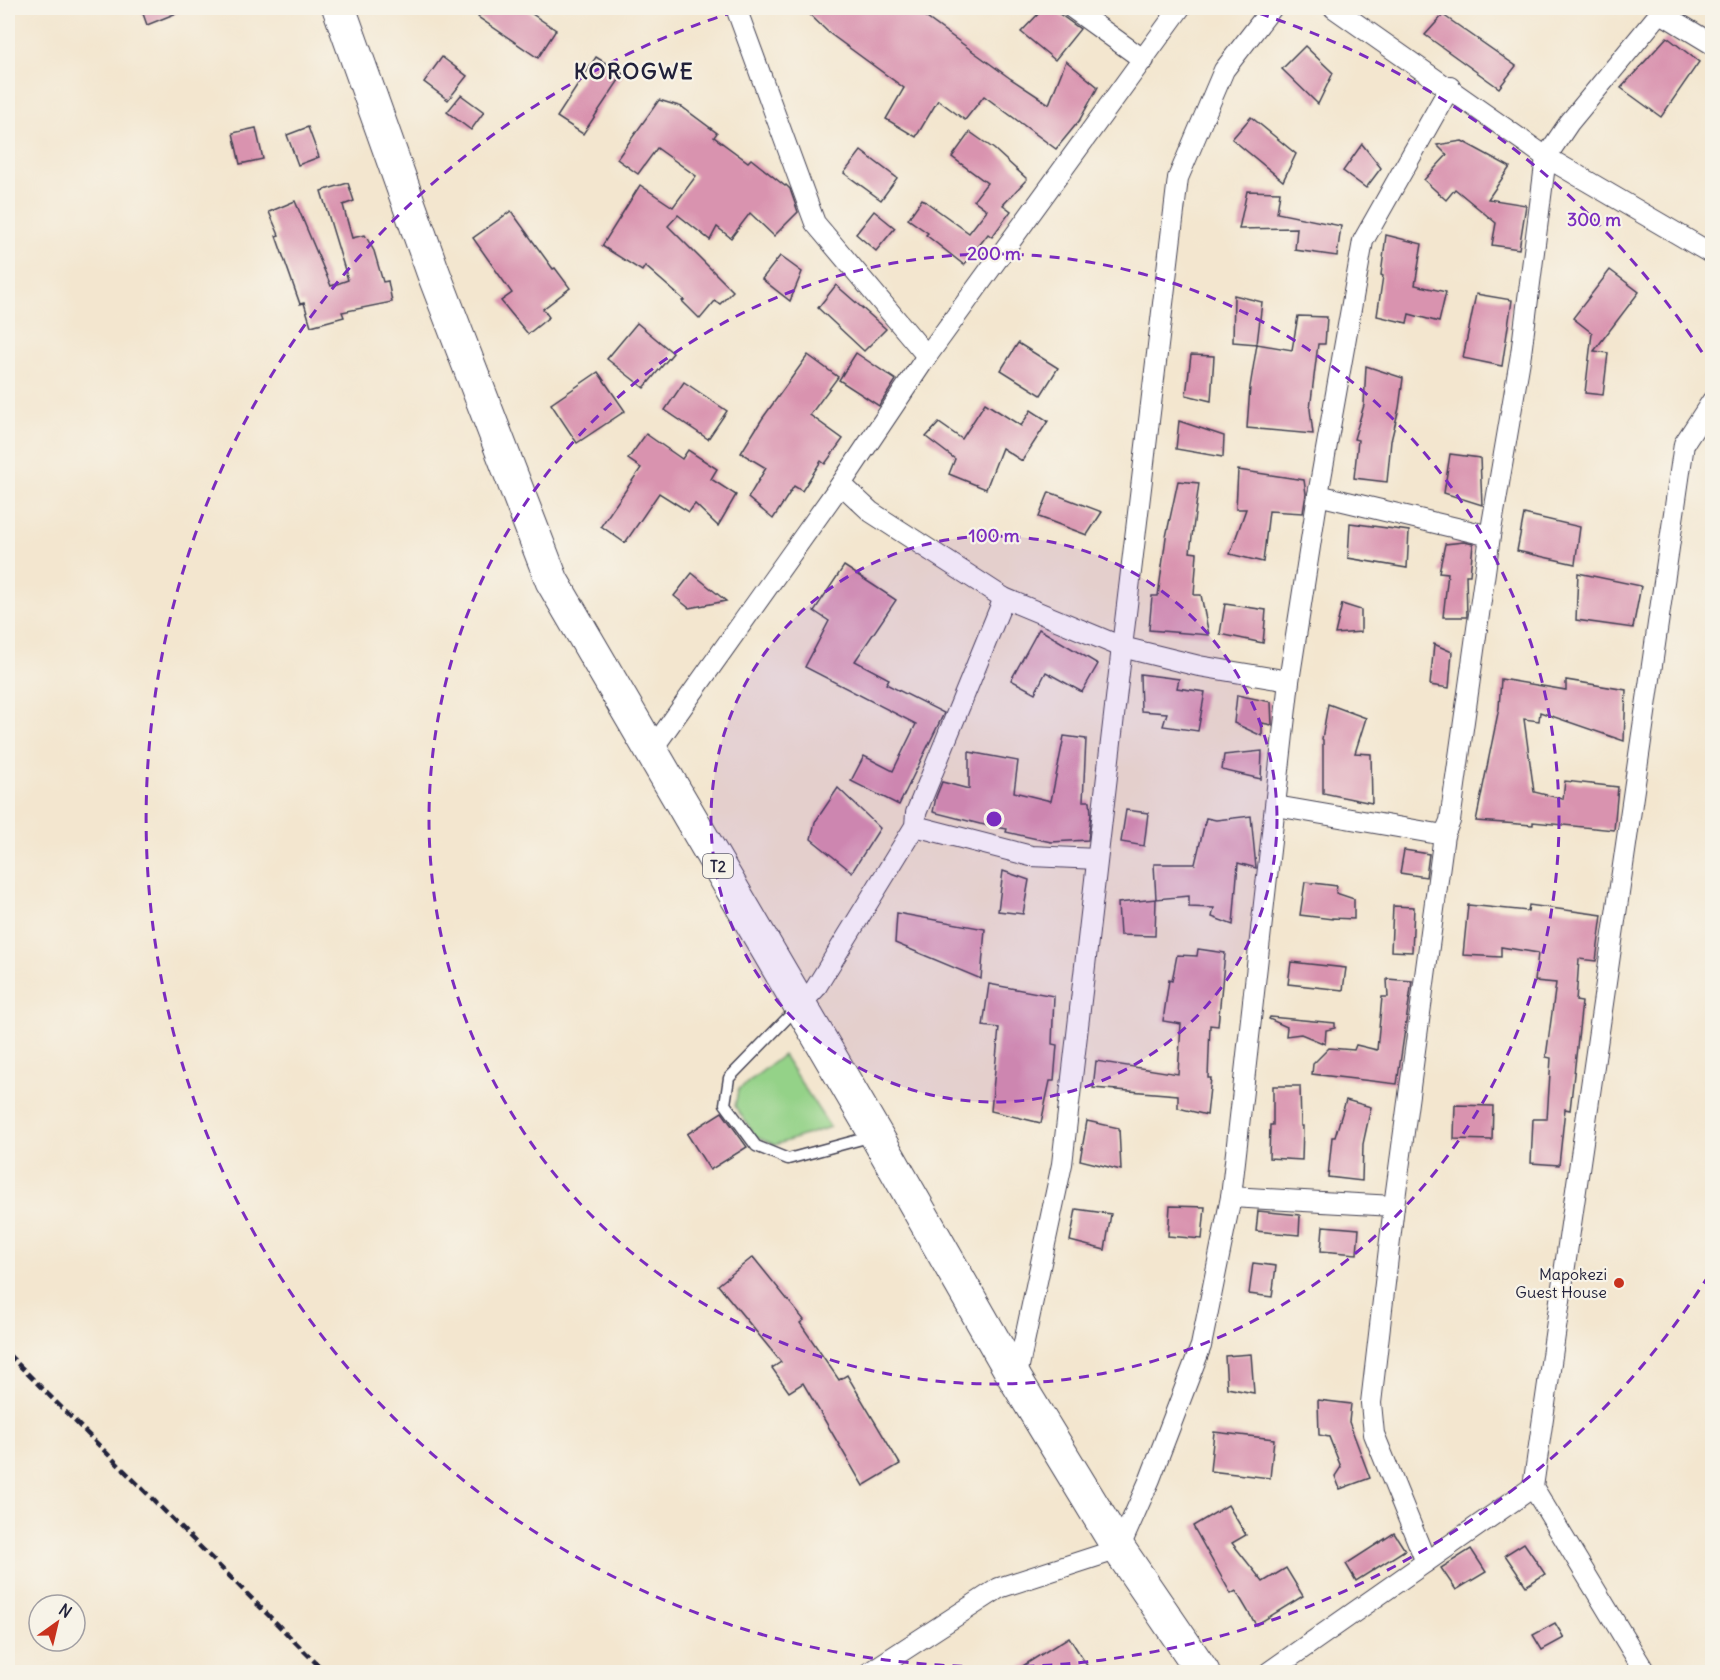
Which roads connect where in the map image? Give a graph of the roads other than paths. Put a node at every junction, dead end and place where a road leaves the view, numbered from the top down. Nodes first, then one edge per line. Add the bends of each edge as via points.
1 (339, 8) edge
2 (736, 8) edge
3 (1072, 8) edge
4 (1180, 8) edge
5 (1272, 8) edge
6 (1335, 8) edge
7 (1662, 10) edge
8 (1713, 45) edge
9 (1144, 60) junction
10 (1450, 87) junction
11 (1546, 157) junction
12 (1713, 254) edge
13 (927, 356) junction
14 (1713, 400) edge
15 (841, 484) junction
16 (1318, 495) junction
17 (1490, 536) junction
18 (1004, 598) junction
19 (1122, 646) junction
20 (1290, 681) junction
21 (651, 751) junction
22 (1276, 806) junction
23 (915, 826) junction
24 (1444, 835) junction
25 (1097, 859) junction
26 (800, 1005) junction
27 (876, 1135) junction
28 (1231, 1197) junction
29 (1394, 1206) junction
30 (1016, 1380) junction
31 (1533, 1487) junction
32 (1119, 1549) junction
33 (1426, 1562) junction
34 (870, 1672) edge
35 (1203, 1672) edge
36 (1269, 1672) edge
37 (1645, 1672) edge

1 - 21 highway, T2 via 433,272 552,581
2 - 13 street via 815,223
3 - 9 street
4 - 9 street
5 - 19 street via 1224,70 1178,178
6 - 10 street
7 - 8 street
7 - 11 street via 1569,123
9 - 13 street
10 - 11 street
10 - 16 street via 1363,241
11 - 12 street
11 - 17 street via 1521,354
13 - 15 street
14 - 31 street via 1684,444
15 - 18 street via 871,512
15 - 21 street
16 - 17 street
16 - 20 street
17 - 24 street via 1450,821
18 - 19 street
18 - 23 street via 916,813
19 - 20 street via 1199,666
19 - 25 street
20 - 22 street
21 - 26 highway, T2
22 - 24 street
22 - 28 street
23 - 25 street via 1030,856
23 - 26 street via 815,989
24 - 29 street
25 - 30 street via 1062,1164
26 - 27 highway, T2
26 - 27 lane via 729,1078 725,1104 756,1146 788,1159
27 - 30 highway, T2
28 - 29 street
28 - 32 street via 1201,1346
29 - 33 street via 1371,1402 1374,1434
30 - 32 highway, T2
31 - 33 street
31 - 37 street
32 - 34 street via 999,1588
32 - 35 highway, T2
33 - 36 street

